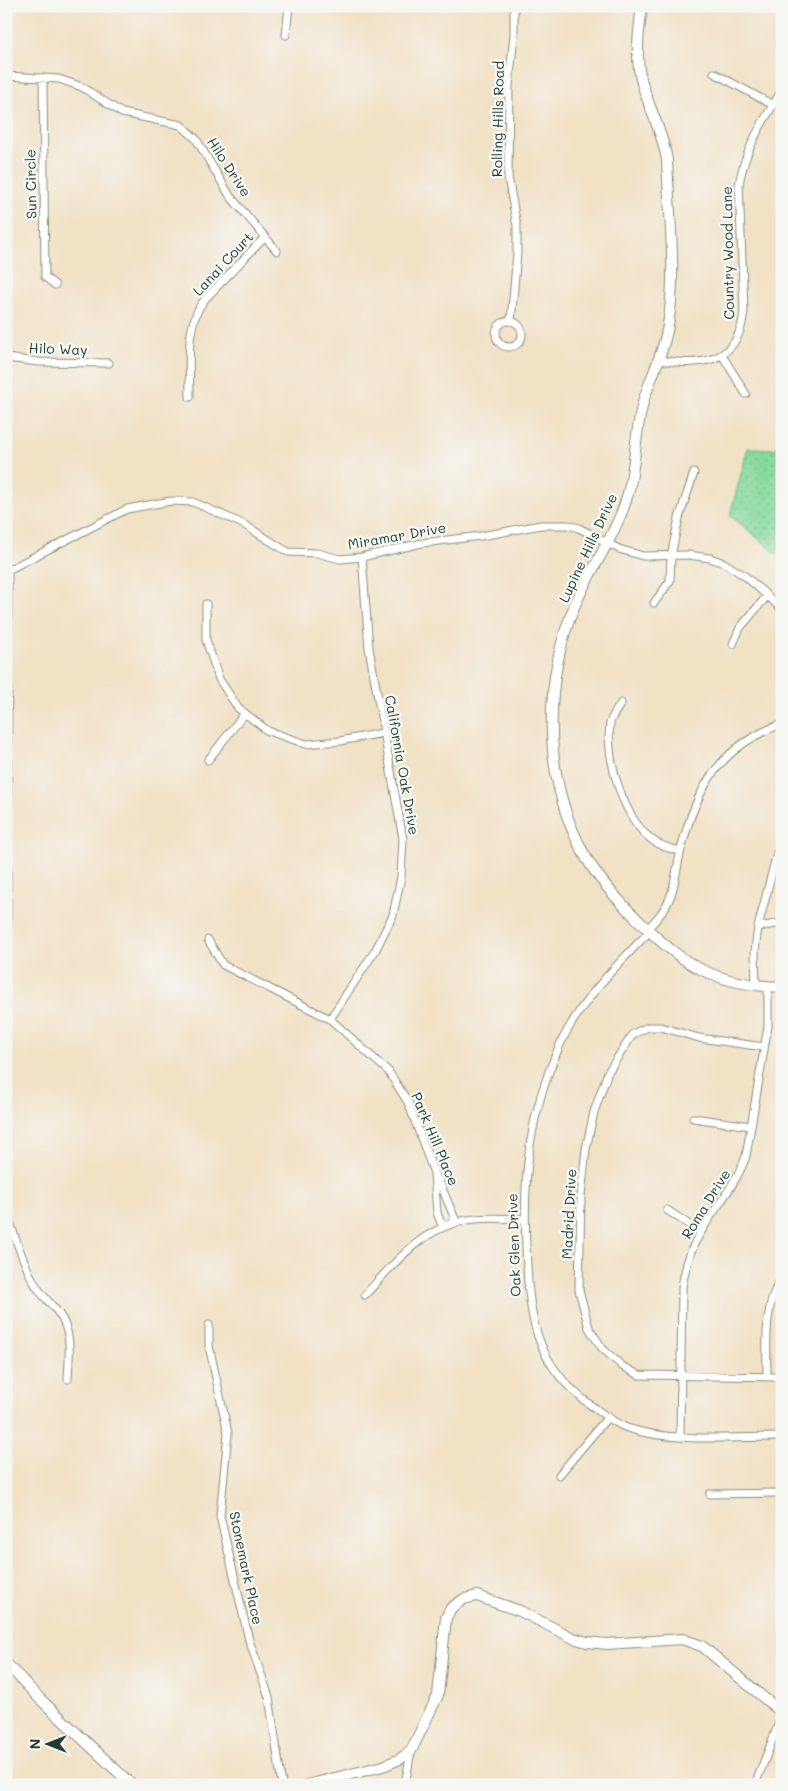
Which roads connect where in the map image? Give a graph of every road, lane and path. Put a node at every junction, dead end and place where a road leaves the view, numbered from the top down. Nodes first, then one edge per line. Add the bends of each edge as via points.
1 (289, 6) edge
2 (514, 6) edge
3 (642, 6) edge
4 (286, 35) dead end
5 (714, 73) dead end
6 (6, 76) edge
7 (43, 78) junction
8 (782, 90) edge
9 (773, 105) junction
10 (265, 237) junction
11 (277, 251) dead end
12 (55, 285) dead end
13 (511, 322) dead end
14 (722, 355) junction
15 (6, 358) edge
16 (660, 360) junction
17 (109, 363) dead end
18 (746, 394) dead end
19 (190, 397) dead end
20 (694, 473) dead end
21 (606, 542) junction
22 (671, 556) junction
23 (362, 557) junction
24 (7, 571) edge
25 (767, 596) junction
26 (654, 603) dead end
27 (206, 604) dead end
28 (782, 609) edge
29 (734, 644) dead end
30 (621, 703) dead end
31 (245, 713) junction
32 (782, 724) edge
33 (384, 732) junction
34 (208, 760) dead end
35 (782, 845) edge
36 (680, 851) junction
37 (782, 923) edge
38 (7, 927) edge
39 (758, 927) junction
40 (649, 930) junction
41 (208, 940) dead end
42 (756, 986) junction
43 (768, 986) junction
44 (782, 986) edge
45 (330, 1019) junction
46 (764, 1047) junction
47 (693, 1118) dead end
48 (751, 1126) junction
49 (434, 1173) junction
50 (667, 1210) dead end
51 (6, 1212) edge
52 (525, 1219) junction
53 (449, 1226) junction
54 (700, 1232) junction
55 (782, 1277) edge
56 (365, 1296) dead end
57 (209, 1325) dead end
58 (680, 1377) junction
59 (767, 1377) junction
60 (782, 1377) edge
61 (68, 1379) dead end
62 (607, 1418) junction
63 (680, 1436) junction
64 (782, 1436) edge
65 (559, 1475) dead end
66 (782, 1493) edge
67 (710, 1494) dead end
68 (6, 1663) edge
69 (782, 1714) edge
70 (411, 1751) junction
71 (132, 1785) edge
72 (282, 1785) edge
73 (307, 1785) edge
74 (405, 1785) edge
75 (755, 1785) edge

1 - 4 street
2 - 13 street, Rolling Hills Road via 508,177 517,226 517,252
3 - 16 street, Lupine Hills Drive via 638,67 662,135 667,160 672,286
5 - 9 street
6 - 7 street, Hilo Drive
7 - 10 street, Hilo Drive via 82,86 122,113 181,125 196,139 230,196
7 - 12 street, Sun Circle via 45,277
8 - 9 street, Country Wood Lane
9 - 14 street, Country Wood Lane via 750,146 741,172 743,321 735,341
10 - 11 street, Hilo Drive
10 - 19 street, Lanai Court via 198,310 191,339
14 - 16 street via 702,363
14 - 18 street
15 - 17 street, Hilo Way
16 - 21 street, Lupine Hills Drive via 644,399 630,492
20 - 22 street
21 - 22 street, Miramar Drive via 643,556
21 - 23 street, Miramar Drive via 568,525 541,525 422,543
21 - 40 street, Lupine Hills Drive via 575,605 562,643 554,687 553,757 565,810 578,843 612,894
22 - 25 street, Miramar Drive via 688,555 724,563
22 - 26 street via 670,580
23 - 24 street, Miramar Drive via 340,559 317,553 288,552 218,511 192,502 172,501 128,509
23 - 33 street, California Oak Drive via 369,648
24 - 38 street
25 - 28 street, Miramar Drive
25 - 29 street via 740,628
27 - 31 street via 206,640 219,679 238,708
30 - 36 street via 610,722 615,775 623,799 640,828 654,841
31 - 33 street via 268,731 306,744
31 - 34 street
32 - 36 street, Oak Glen Drive via 762,731 736,748 719,765 691,810
33 - 45 street, California Oak Drive via 403,839 401,877 393,915 375,952
35 - 39 street via 777,853
36 - 40 street, Oak Glen Drive via 670,900
37 - 39 street
39 - 42 street
40 - 42 street, Lupine Hills Drive via 688,963 725,980
40 - 52 street, Oak Glen Drive via 608,974 577,1014 559,1046 538,1100 529,1138
41 - 45 street, Park Hill Place via 224,965
42 - 43 street, Lupine Hills Drive
43 - 44 street, Lupine Hills Drive
43 - 46 street, Roma Drive via 768,1026
45 - 49 street, Park Hill Place via 388,1071 408,1102
46 - 48 street, Roma Drive
46 - 58 street, Madrid Drive via 699,1038 660,1027 638,1030 632,1034 608,1072 594,1112 581,1196 579,1290 582,1307 589,1328 602,1348 622,1366 639,1375
47 - 48 street
48 - 54 street, Roma Drive via 739,1177
49 - 53 street via 437,1212 441,1223
49 - 53 street, Park Hill Place via 455,1219
50 - 54 street
51 - 61 street via 32,1279 66,1326 70,1347
52 - 53 street via 475,1219
52 - 62 street, Oak Glen Drive via 528,1302 538,1340 557,1373 577,1396
53 - 56 street via 424,1235 407,1249
54 - 58 street, Roma Drive via 682,1287
55 - 59 street via 767,1323
57 - 72 street, Stonemark Place via 209,1346 228,1433 220,1516 249,1640 269,1697
58 - 59 street, Madrid Drive
58 - 63 street, Roma Drive
59 - 60 street, Madrid Drive
62 - 63 street, Oak Glen Drive via 627,1427
62 - 65 street
63 - 64 street, Oak Glen Drive
66 - 67 street
68 - 71 street
69 - 70 street via 702,1646 671,1638 607,1644 587,1642 478,1596 464,1599 451,1608 446,1618 438,1695
69 - 75 street
70 - 73 street via 400,1760 384,1766
70 - 74 street

